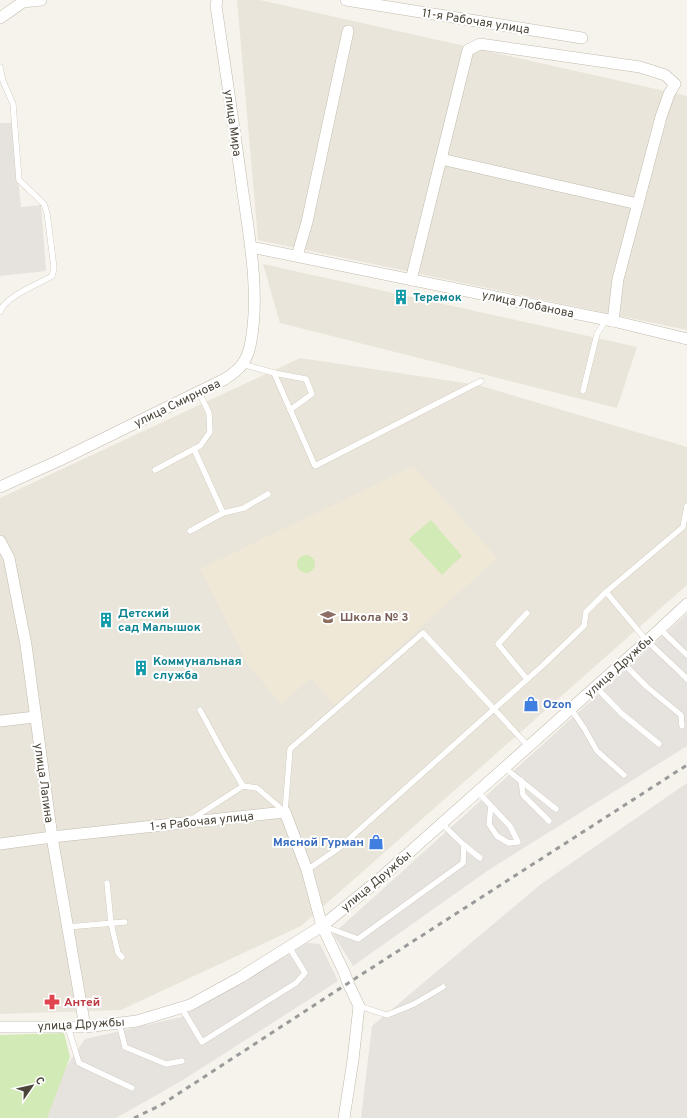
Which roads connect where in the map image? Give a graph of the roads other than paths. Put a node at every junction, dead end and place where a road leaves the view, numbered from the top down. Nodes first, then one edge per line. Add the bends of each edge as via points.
1 (41, 0) edge
2 (217, 0) edge
3 (346, 0) edge
4 (23, 1) edge
5 (0, 18) edge
6 (348, 31) dead end
7 (582, 38) dead end
8 (0, 67) edge
9 (441, 159) junction
10 (638, 204) junction
11 (251, 247) junction
12 (297, 256) junction
13 (411, 280) junction
14 (0, 312) edge
15 (610, 321) junction
16 (687, 339) edge
17 (242, 364) junction
18 (274, 373) junction
19 (481, 381) dead end
20 (583, 391) dead end
21 (199, 392) junction
22 (290, 410) junction
23 (194, 449) junction
24 (156, 470) dead end
25 (0, 487) edge
26 (268, 494) dead end
27 (687, 506) edge
28 (223, 513) junction
29 (190, 531) dead end
30 (0, 541) edge
31 (606, 592) junction
32 (686, 606) edge
33 (527, 613) dead end
34 (660, 629) junction
35 (647, 641) junction
36 (687, 655) edge
37 (623, 662) junction
38 (528, 679) junction
39 (687, 679) edge
40 (596, 687) junction
41 (494, 709) junction
42 (571, 709) junction
43 (200, 710) dead end
44 (35, 717) junction
45 (0, 721) edge
46 (682, 726) dead end
47 (659, 744) dead end
48 (529, 747) junction
49 (505, 768) junction
50 (624, 775) dead end
51 (521, 780) junction
52 (243, 786) junction
53 (478, 792) junction
54 (491, 806) junction
55 (556, 809) dead end
56 (285, 812) junction
57 (549, 821) dead end
58 (186, 823) junction
59 (442, 824) junction
60 (52, 837) junction
61 (0, 844) edge
62 (464, 845) junction
63 (480, 858) dead end
64 (307, 870) junction
65 (107, 884) dead end
66 (125, 922) dead end
67 (111, 923) junction
68 (322, 926) junction
69 (68, 927) junction
70 (288, 947) junction
71 (122, 957) dead end
72 (443, 987) dead end
73 (359, 1006) junction
74 (181, 1007) junction
75 (119, 1023) junction
76 (0, 1027) edge
77 (68, 1027) junction
78 (85, 1027) junction
79 (182, 1061) dead end
80 (132, 1088) dead end
81 (344, 1118) edge

1 - 4 street
2 - 11 street, улица Мира
3 - 7 street, 11-я Рабочая улица
4 - 5 street
6 - 12 street via 307,222
8 - 14 lane via 13,104 19,180 44,204 54,268 52,276 14,297
9 - 10 street
9 - 10 street via 468,50 480,44 640,67 664,75 675,84 661,117
9 - 13 street
10 - 15 street
11 - 12 street, улица Лобанова
11 - 17 street, улица Смирнова via 255,304 251,341
12 - 13 street, улица Лобанова
13 - 15 street, улица Лобанова
15 - 16 street, улица Лобанова
15 - 20 lane via 597,334
17 - 18 lane
17 - 21 street, улица Смирнова via 237,372
18 - 22 lane
18 - 22 lane via 306,379 312,394
19 - 22 lane via 315,466
21 - 23 lane via 209,413 210,432 200,446
21 - 25 street, улица Смирнова
23 - 24 lane
23 - 28 lane
26 - 28 lane via 244,508
27 - 31 lane via 683,527
28 - 29 lane
30 - 44 street, улица Лапина via 9,558 26,645
31 - 35 lane
31 - 38 lane via 586,612 584,626
32 - 34 street, улица Дружбы
33 - 38 lane via 498,644
34 - 35 street, улица Дружбы
34 - 36 lane
35 - 37 street, улица Дружбы
35 - 39 lane
37 - 40 street, улица Дружбы
37 - 46 lane via 647,687 681,715
38 - 41 lane
40 - 42 street, улица Дружбы
40 - 47 lane via 621,713
41 - 48 lane
41 - 56 lane via 423,633 290,750
41 - 64 lane via 339,848
42 - 48 street, улица Дружбы
42 - 50 lane via 597,751
43 - 52 lane
44 - 45 street
44 - 60 street, улица Лапина
48 - 49 street, улица Дружбы
49 - 51 lane
49 - 53 street, улица Дружбы
51 - 55 lane
51 - 57 lane via 523,795
52 - 56 lane via 257,788
52 - 58 lane
53 - 54 lane
53 - 59 street, улица Дружбы
54 - 54 lane via 510,826 518,842 509,843 497,836 489,824
56 - 58 street, 1-я Рабочая улица
56 - 64 street
58 - 60 street, 1-я Рабочая улица
59 - 62 lane
59 - 68 street, улица Дружбы
60 - 61 street, 1-я Рабочая улица
60 - 69 street, улица Лапина
62 - 63 lane
62 - 68 lane via 463,863 358,939
64 - 68 street
65 - 67 lane
66 - 67 lane
67 - 69 lane
67 - 71 lane via 118,953
68 - 70 street, улица Дружбы
68 - 73 street
69 - 78 street, улица Лапина
70 - 74 street, улица Дружбы via 241,978 190,1005
70 - 74 lane via 305,973 296,983 202,1042
72 - 73 lane via 414,1004 387,1015
73 - 81 street
74 - 75 street, улица Дружбы via 137,1021
75 - 78 street, улица Дружбы
75 - 79 lane via 125,1047 166,1064
76 - 77 street, улица Дружбы
77 - 78 street, улица Дружбы
77 - 80 lane via 79,1063

